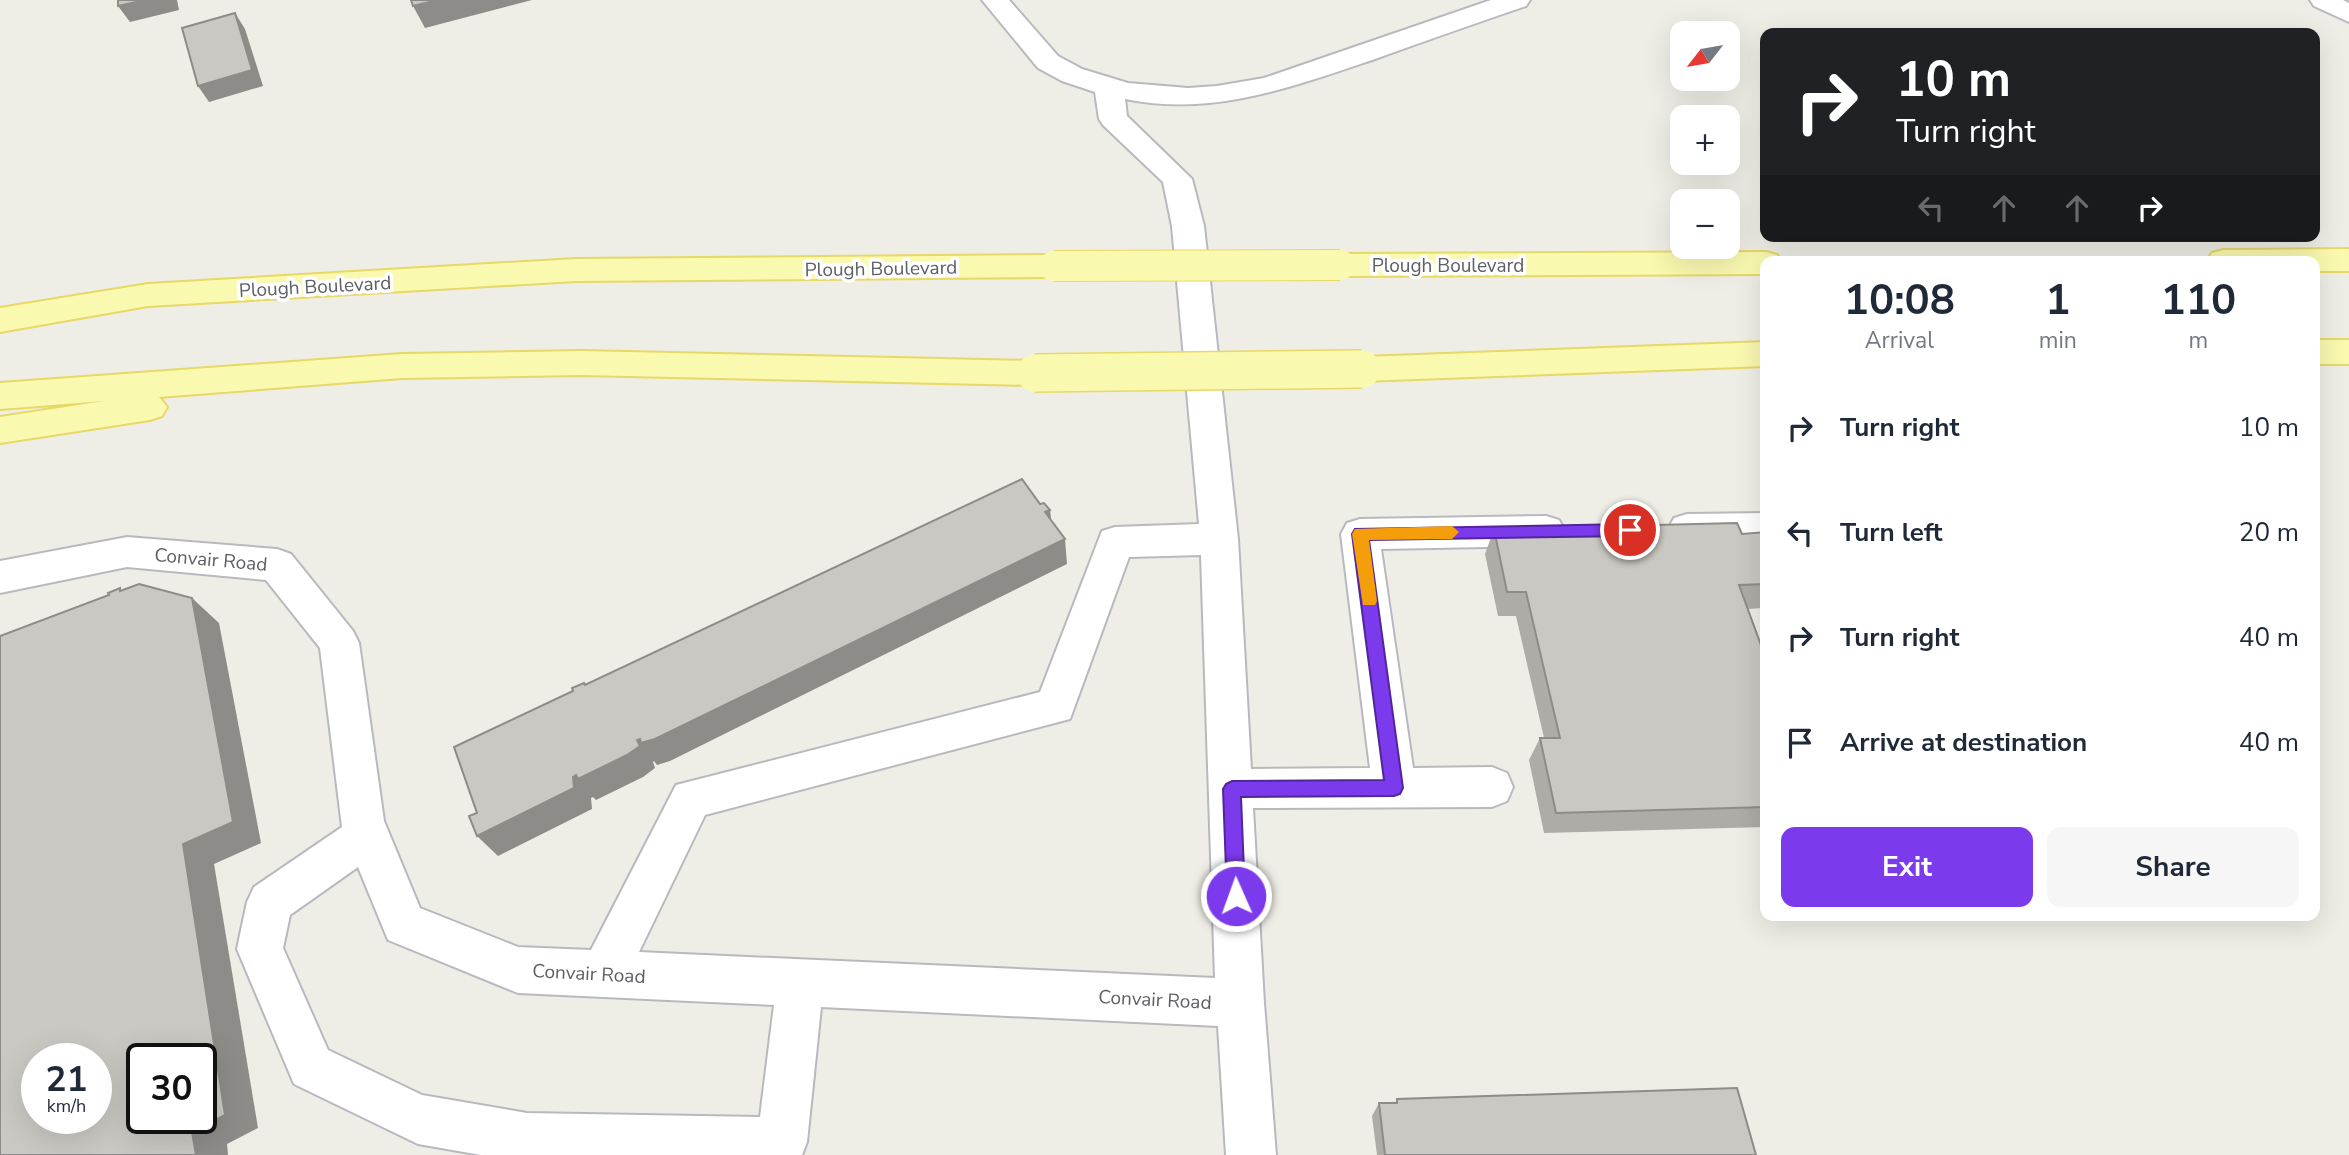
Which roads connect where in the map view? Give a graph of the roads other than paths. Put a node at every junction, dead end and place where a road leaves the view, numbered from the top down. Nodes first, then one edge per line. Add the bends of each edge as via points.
1 (995, 0) edge
2 (1517, 0) edge
3 (2323, 0) edge
4 (2349, 14) edge
5 (1109, 88) junction
6 (2320, 260) edge
7 (2349, 260) edge
8 (1760, 263) edge
9 (148, 295) junction
10 (0, 305) edge
11 (0, 320) edge
12 (2320, 352) edge
13 (2349, 352) edge
14 (1760, 354) edge
15 (402, 366) junction
16 (0, 396) edge
17 (0, 430) edge
18 (1760, 528) edge
19 (1654, 529) edge
20 (1584, 530) edge
21 (1219, 539) junction
22 (0, 577) edge
23 (1492, 787) dead end
24 (1394, 788) junction
25 (1232, 789) junction
26 (368, 835) junction
27 (604, 974) junction
28 (800, 983) junction
29 (1240, 1003) junction
30 (1251, 1155) edge

1 - 5 street via 1048,62
2 - 5 street via 1242,94 1187,96
3 - 4 street
5 - 21 street, Convair Road via 1113,119 1177,179 1188,226
6 - 7 main road
8 - 9 main road, Plough Boulevard, bridge via 576,270
9 - 10 main road
9 - 11 main road, Plough Boulevard
12 - 13 main road
14 - 15 main road, bridge via 1362,369 1035,373 581,362
15 - 16 main road
15 - 17 main road
18 - 19 street
20 - 24 street via 1360,534
21 - 25 street, Convair Road
21 - 27 street via 1115,542 1055,706 691,799
22 - 26 street, Convair Road via 127,552 277,565 339,643 362,822
23 - 24 street
24 - 25 street
25 - 29 street, Convair Road
26 - 27 street, Convair Road via 404,924 518,970
26 - 28 street via 270,902 260,949 311,1066 418,1119 527,1138 782,1142
27 - 28 street, Convair Road
28 - 29 street, Convair Road
29 - 30 street

